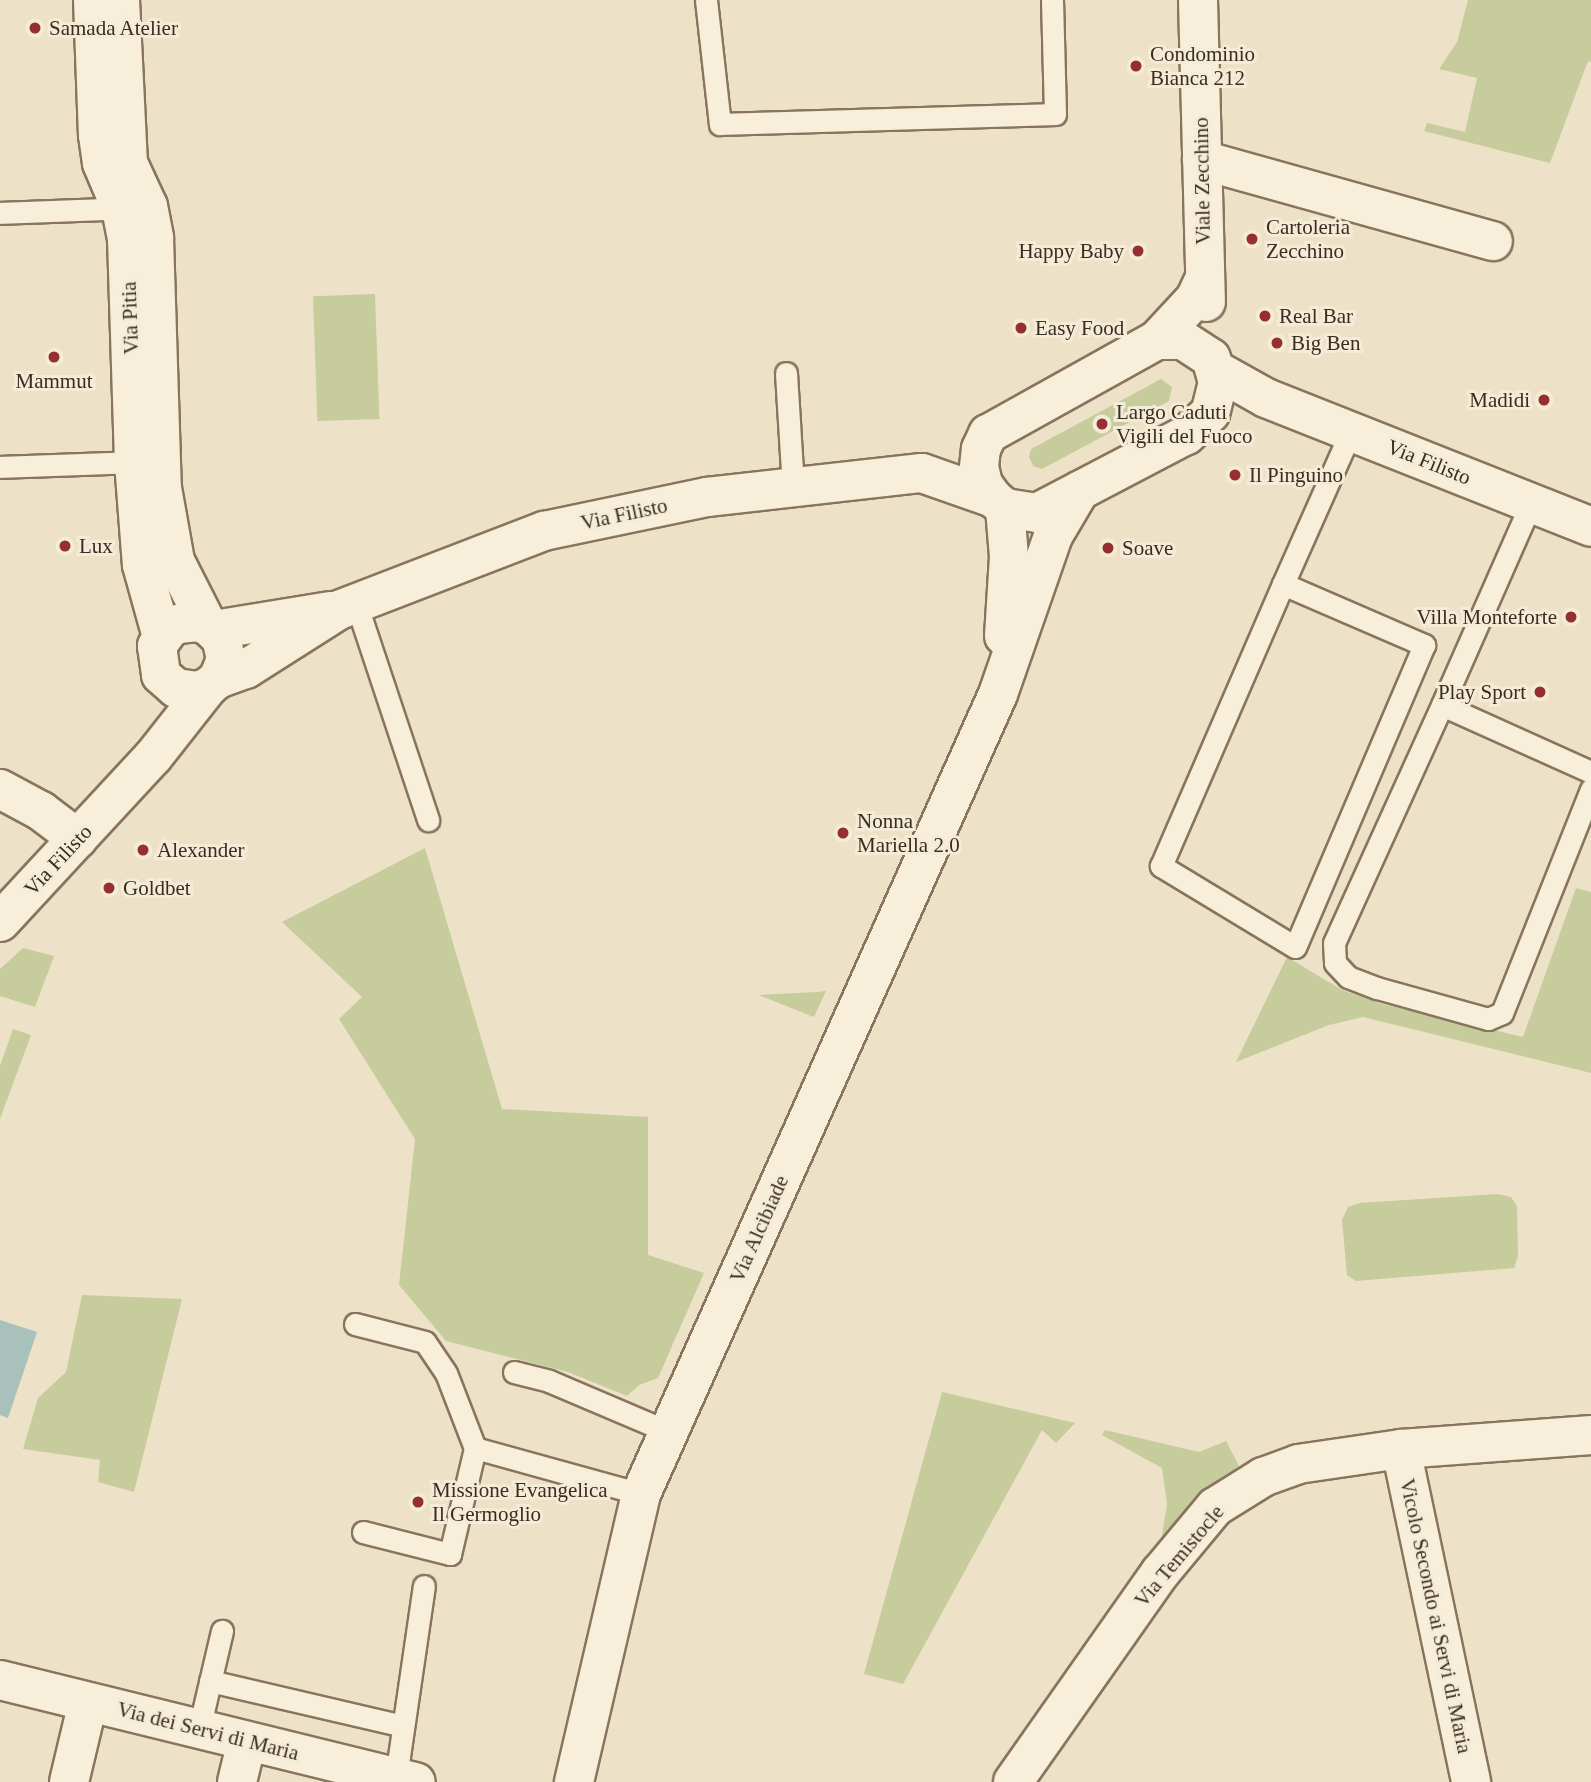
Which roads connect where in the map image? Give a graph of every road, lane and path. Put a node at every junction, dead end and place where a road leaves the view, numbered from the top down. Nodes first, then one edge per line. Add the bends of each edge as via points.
1 (93, 0) edge
2 (120, 0) edge
3 (706, 0) edge
4 (1052, 0) edge
5 (1198, 0) edge
6 (1202, 160) junction
7 (134, 207) junction
8 (0, 213) edge
9 (1493, 241) dead end
10 (1205, 278) junction
11 (1157, 340) junction
12 (1213, 364) junction
13 (786, 373) dead end
14 (1266, 398) junction
15 (1351, 430) junction
16 (988, 435) junction
17 (1186, 435) junction
18 (134, 462) junction
19 (0, 467) edge
20 (922, 473) junction
21 (793, 488) junction
22 (1080, 490) junction
23 (999, 503) junction
24 (1531, 503) junction
25 (1591, 527) edge
26 (1283, 584) junction
27 (348, 607) junction
28 (211, 628) junction
29 (162, 637) junction
30 (168, 682) junction
31 (213, 683) junction
32 (998, 694) junction
33 (1442, 705) junction
34 (1591, 772) edge
35 (0, 789) edge
36 (1591, 789) edge
37 (116, 799) junction
38 (428, 820) dead end
39 (78, 839) junction
40 (0, 922) edge
41 (355, 1324) dead end
42 (514, 1372) dead end
43 (668, 1432) junction
44 (1591, 1435) edge
45 (475, 1448) junction
46 (1401, 1449) junction
47 (641, 1494) junction
48 (363, 1532) dead end
49 (424, 1586) dead end
50 (222, 1631) dead end
51 (0, 1680) edge
52 (210, 1681) junction
53 (88, 1702) junction
54 (403, 1726) junction
55 (199, 1729) junction
56 (247, 1741) junction
57 (406, 1780) edge
58 (69, 1782) edge
59 (237, 1782) edge
60 (574, 1782) edge
61 (1013, 1782) edge
62 (1471, 1782) edge

1 - 7 street, Via Pitia via 102,163
2 - 7 street, Via Pitia
3 - 4 lane via 720,124 1055,114
5 - 6 street, Viale Zecchino
6 - 9 street
6 - 10 street, Viale Zecchino
7 - 8 lane
7 - 18 street, Via Pitia via 127,239
7 - 28 street, Via Pitia via 154,238 162,488 175,561
10 - 11 street via 1195,299
10 - 12 street, Viale Zecchino
11 - 12 street, Via Filisto via 1183,340
11 - 16 street
12 - 14 street, Via Filisto
12 - 17 street, Viale Zecchino via 1218,382 1210,414
13 - 21 lane
14 - 15 street, Via Filisto
14 - 17 street
15 - 24 street, Via Filisto
15 - 26 lane
16 - 20 street
16 - 23 street via 979,467 983,484
17 - 22 street
18 - 19 lane
18 - 29 street, Via Pitia via 142,565
20 - 21 street, Via Filisto
20 - 23 street
21 - 27 street, Via Filisto via 708,497 544,531
22 - 23 street via 1037,513
22 - 32 street via 1053,536
23 - 32 street via 1009,557
24 - 25 street, Via Filisto
24 - 33 lane
26 - 26 lane via 1161,866 1294,947 1424,645
27 - 28 street
27 - 31 street via 246,669
27 - 38 lane
28 - 29 street via 198,622 178,624
28 - 31 street via 225,648 226,659
29 - 30 street via 158,666
30 - 31 street via 187,691
30 - 37 street
31 - 37 street, Via Filisto
32 - 43 street, Via Alcibiade
33 - 34 lane
33 - 36 lane via 1334,943 1335,963 1348,977 1488,1019 1502,1013
35 - 39 street via 41,811
37 - 39 street, Via Filisto
39 - 40 street, Via Filisto
41 - 45 lane via 425,1342 446,1373
42 - 43 lane via 549,1381
43 - 47 street, Via Alcibiade
44 - 46 street, Via Temistocle
45 - 47 lane
45 - 48 lane via 450,1554
46 - 61 street, Via Temistocle via 1298,1464 1263,1477 1215,1507 1160,1573
46 - 62 street, Vicolo Secondo ai Servi di Maria
47 - 60 street, Via Alcibiade
49 - 54 lane
50 - 52 lane
51 - 53 street, Via dei Servi di Maria
52 - 54 lane
52 - 55 lane
53 - 55 street, Via dei Servi di Maria
53 - 58 street
54 - 57 lane
55 - 56 street, Via dei Servi di Maria
56 - 57 street, Via dei Servi di Maria
56 - 59 street

